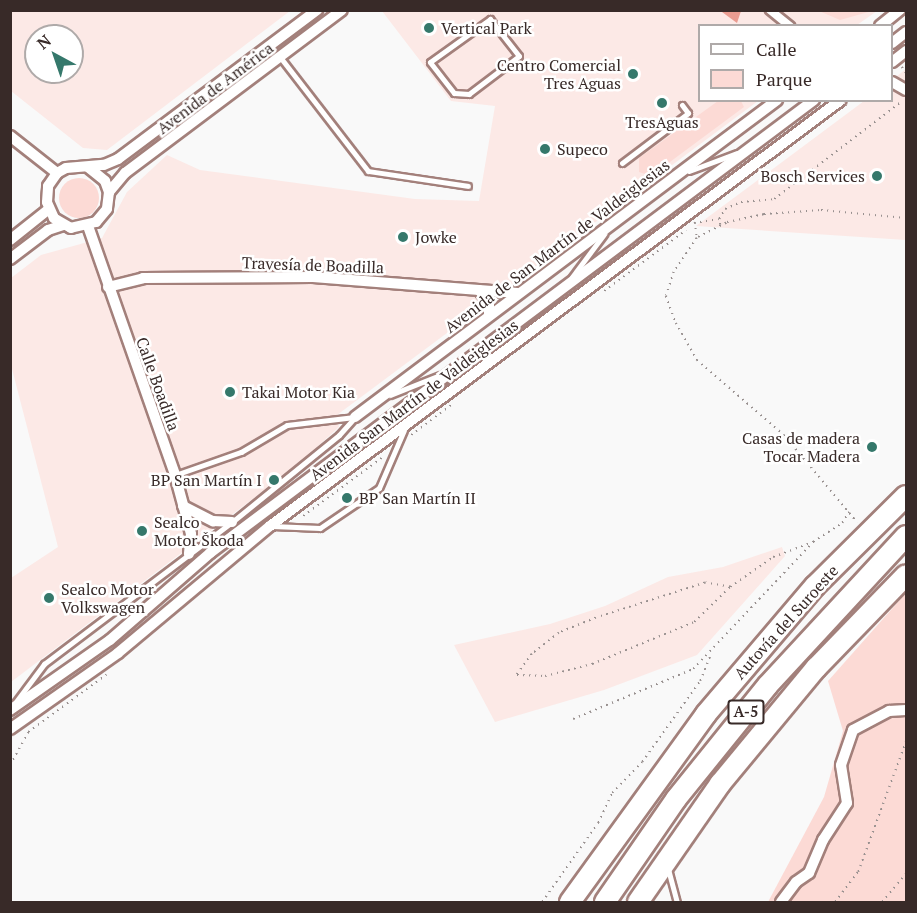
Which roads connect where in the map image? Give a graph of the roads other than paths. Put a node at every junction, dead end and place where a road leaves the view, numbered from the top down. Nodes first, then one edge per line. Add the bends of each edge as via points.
1 (317, 10) edge
2 (342, 10) edge
3 (770, 10) edge
4 (900, 10) edge
5 (779, 21) edge
6 (882, 24) edge
7 (906, 32) edge
8 (893, 42) edge
9 (906, 51) edge
10 (519, 56) joint
11 (280, 57) junction
12 (896, 65) edge
13 (774, 102) edge
14 (811, 102) edge
15 (838, 102) edge
16 (682, 105) dead end
17 (10, 136) edge
18 (747, 150) junction
19 (622, 163) dead end
20 (88, 167) junction
21 (57, 173) junction
22 (677, 175) junction
23 (468, 186) dead end
24 (109, 192) junction
25 (49, 209) junction
26 (63, 225) junction
27 (88, 226) junction
28 (610, 226) junction
29 (10, 240) edge
30 (10, 259) edge
31 (108, 287) junction
32 (478, 290) junction
33 (562, 290) junction
34 (517, 293) junction
35 (489, 315) junction
36 (453, 370) junction
37 (378, 400) junction
38 (355, 417) junction
39 (406, 424) junction
40 (175, 475) junction
41 (906, 496) edge
42 (183, 506) junction
43 (232, 522) junction
44 (270, 526) junction
45 (906, 536) edge
46 (189, 554) junction
47 (906, 575) edge
48 (11, 709) edge
49 (906, 710) edge
50 (10, 729) edge
51 (667, 862) junction
52 (570, 903) edge
53 (605, 903) edge
54 (638, 903) edge
55 (677, 903) edge
56 (781, 903) edge

1 - 20 street, Avenida de América via 124,155 104,165
2 - 11 street, Avenida de América
3 - 5 street
4 - 6 street
7 - 8 street
9 - 12 street
10 - 10 lane via 490,19 430,62 454,93 469,94
11 - 23 lane via 368,171
11 - 24 street, Avenida de América via 125,173
13 - 22 street, Avenida de San Martín de Valdeiglesias
14 - 18 street, Avenida San Martín de Valdeiglesias
15 - 39 street, Avenida San Martín de Valdeiglesias
16 - 19 lane via 688,113
17 - 21 street
18 - 22 lane
18 - 33 street, Avenida San Martín de Valdeiglesias
20 - 21 street via 66,168
20 - 24 street via 105,181
21 - 25 street via 46,194
22 - 28 street, Avenida de San Martín de Valdeiglesias
24 - 27 street via 102,216
25 - 26 street
25 - 29 street
26 - 27 street
26 - 30 street via 48,230
27 - 31 street, Calle Boadilla
28 - 33 lane
28 - 34 street, Avenida de San Martín de Valdeiglesias
31 - 32 street, Travesía de Boadilla via 143,278 313,277
31 - 40 street, Calle Boadilla
32 - 34 street, Travesía de Boadilla
32 - 35 street via 489,302
33 - 36 street, Avenida San Martín de Valdeiglesias
34 - 35 street, Avenida de San Martín de Valdeiglesias
35 - 37 street, Avenida de San Martín de Valdeiglesias
36 - 37 lane
36 - 48 street, Avenida San Martín de Valdeiglesias via 210,553 110,640
37 - 38 street, Avenida de San Martín de Valdeiglesias
38 - 40 lane via 287,425 241,452
38 - 43 lane via 339,435
39 - 44 street, Avenida San Martín de Valdeiglesias
39 - 44 lane via 379,488 320,528
40 - 42 street, Calle Boadilla
41 - 52 highway, Autovía del Suroeste / A-5 via 815,586 706,714
42 - 43 street via 213,521
42 - 46 street, Calle Boadilla via 191,534
43 - 46 lane
44 - 50 street, Avenida San Martín de Valdeiglesias via 118,653
45 - 53 highway, Autovía del Suroeste / A-5 via 861,580 768,685 676,799
46 - 48 lane via 44,664
47 - 51 highway via 816,668 720,784
49 - 56 street via 889,711 853,730 841,765 847,802 823,840 809,873 796,882
51 - 54 highway
51 - 55 lane

